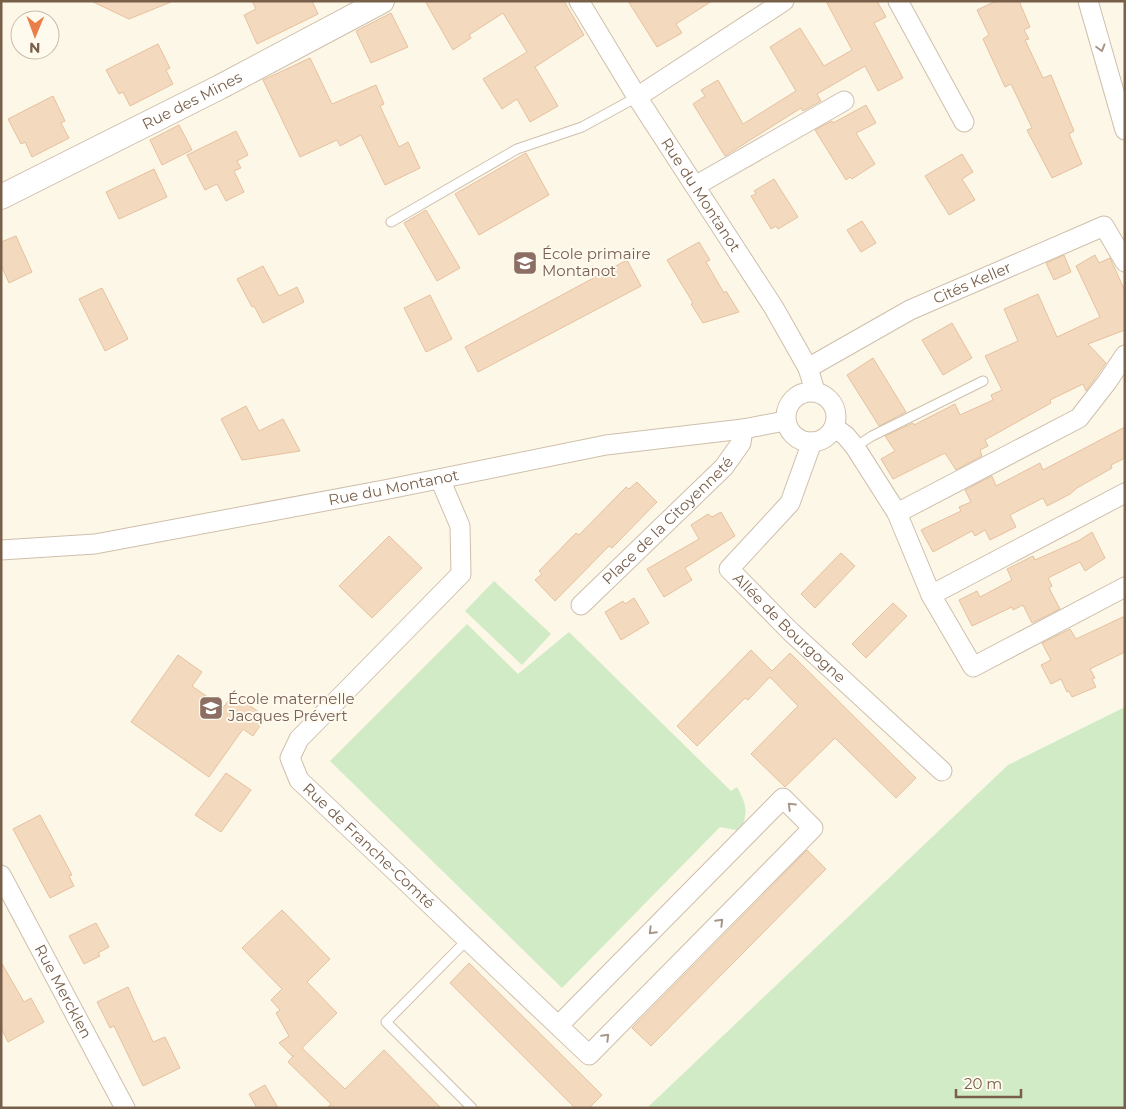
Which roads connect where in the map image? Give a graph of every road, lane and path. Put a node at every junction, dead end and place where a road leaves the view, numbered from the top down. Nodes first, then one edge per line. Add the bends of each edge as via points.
1 (382, 1) edge
2 (579, 1) edge
3 (784, 1) edge
4 (898, 1) edge
5 (1088, 1) edge
6 (637, 98) junction
7 (844, 102) dead end
8 (964, 122) dead end
9 (1125, 130) edge
10 (695, 186) junction
11 (1, 197) edge
12 (391, 222) dead end
13 (1125, 262) edge
14 (1125, 355) edge
15 (808, 368) junction
16 (983, 381) dead end
17 (815, 391) junction
18 (785, 421) junction
19 (834, 427) junction
20 (743, 428) junction
21 (812, 442) junction
22 (855, 447) junction
23 (440, 479) junction
24 (1125, 493) edge
25 (897, 513) junction
26 (1, 550) edge
27 (1125, 587) edge
28 (931, 595) junction
29 (582, 605) dead end
30 (942, 771) dead end
31 (1, 876) edge
32 (467, 940) junction
33 (559, 1025) junction
34 (125, 1108) edge
35 (472, 1108) edge

1 - 11 street, Rue des Mines
2 - 6 street, Rue du Montanot
3 - 6 street
4 - 8 street
5 -> 9 street
6 - 10 street, Rue du Montanot
6 - 12 lane via 582,127 517,149
7 - 10 street
10 - 15 street, Rue du Montanot via 774,308
13 - 15 street, Cités Keller via 1104,226 910,310
14 - 25 street via 1079,418
15 - 17 street, Rue du Montanot
16 - 22 lane
17 - 18 street via 792,398 786,409
17 - 19 street via 833,404
18 - 20 street, Rue du Montanot
18 - 21 street via 794,437
19 - 21 street via 829,435
19 - 22 street
20 - 23 street, Rue du Montanot via 606,445
20 - 29 street, Place de la Citoyenneté via 741,443 724,467
21 - 30 street, Allée de Bourgogne via 790,503 729,569 791,632
22 - 25 street
23 - 26 street, Rue du Montanot via 95,544
23 - 32 street, Rue de Franche-Comté via 460,526 461,574 299,739 290,758 299,780
24 - 28 street
25 - 28 street
27 - 28 street via 973,667
31 - 34 street, Rue Mercklen
32 - 33 street, Rue de Franche-Comté
32 - 35 lane via 386,1022
33 -> 33 street, Rue de Franche-Comté via 589,1055 813,828 783,798

